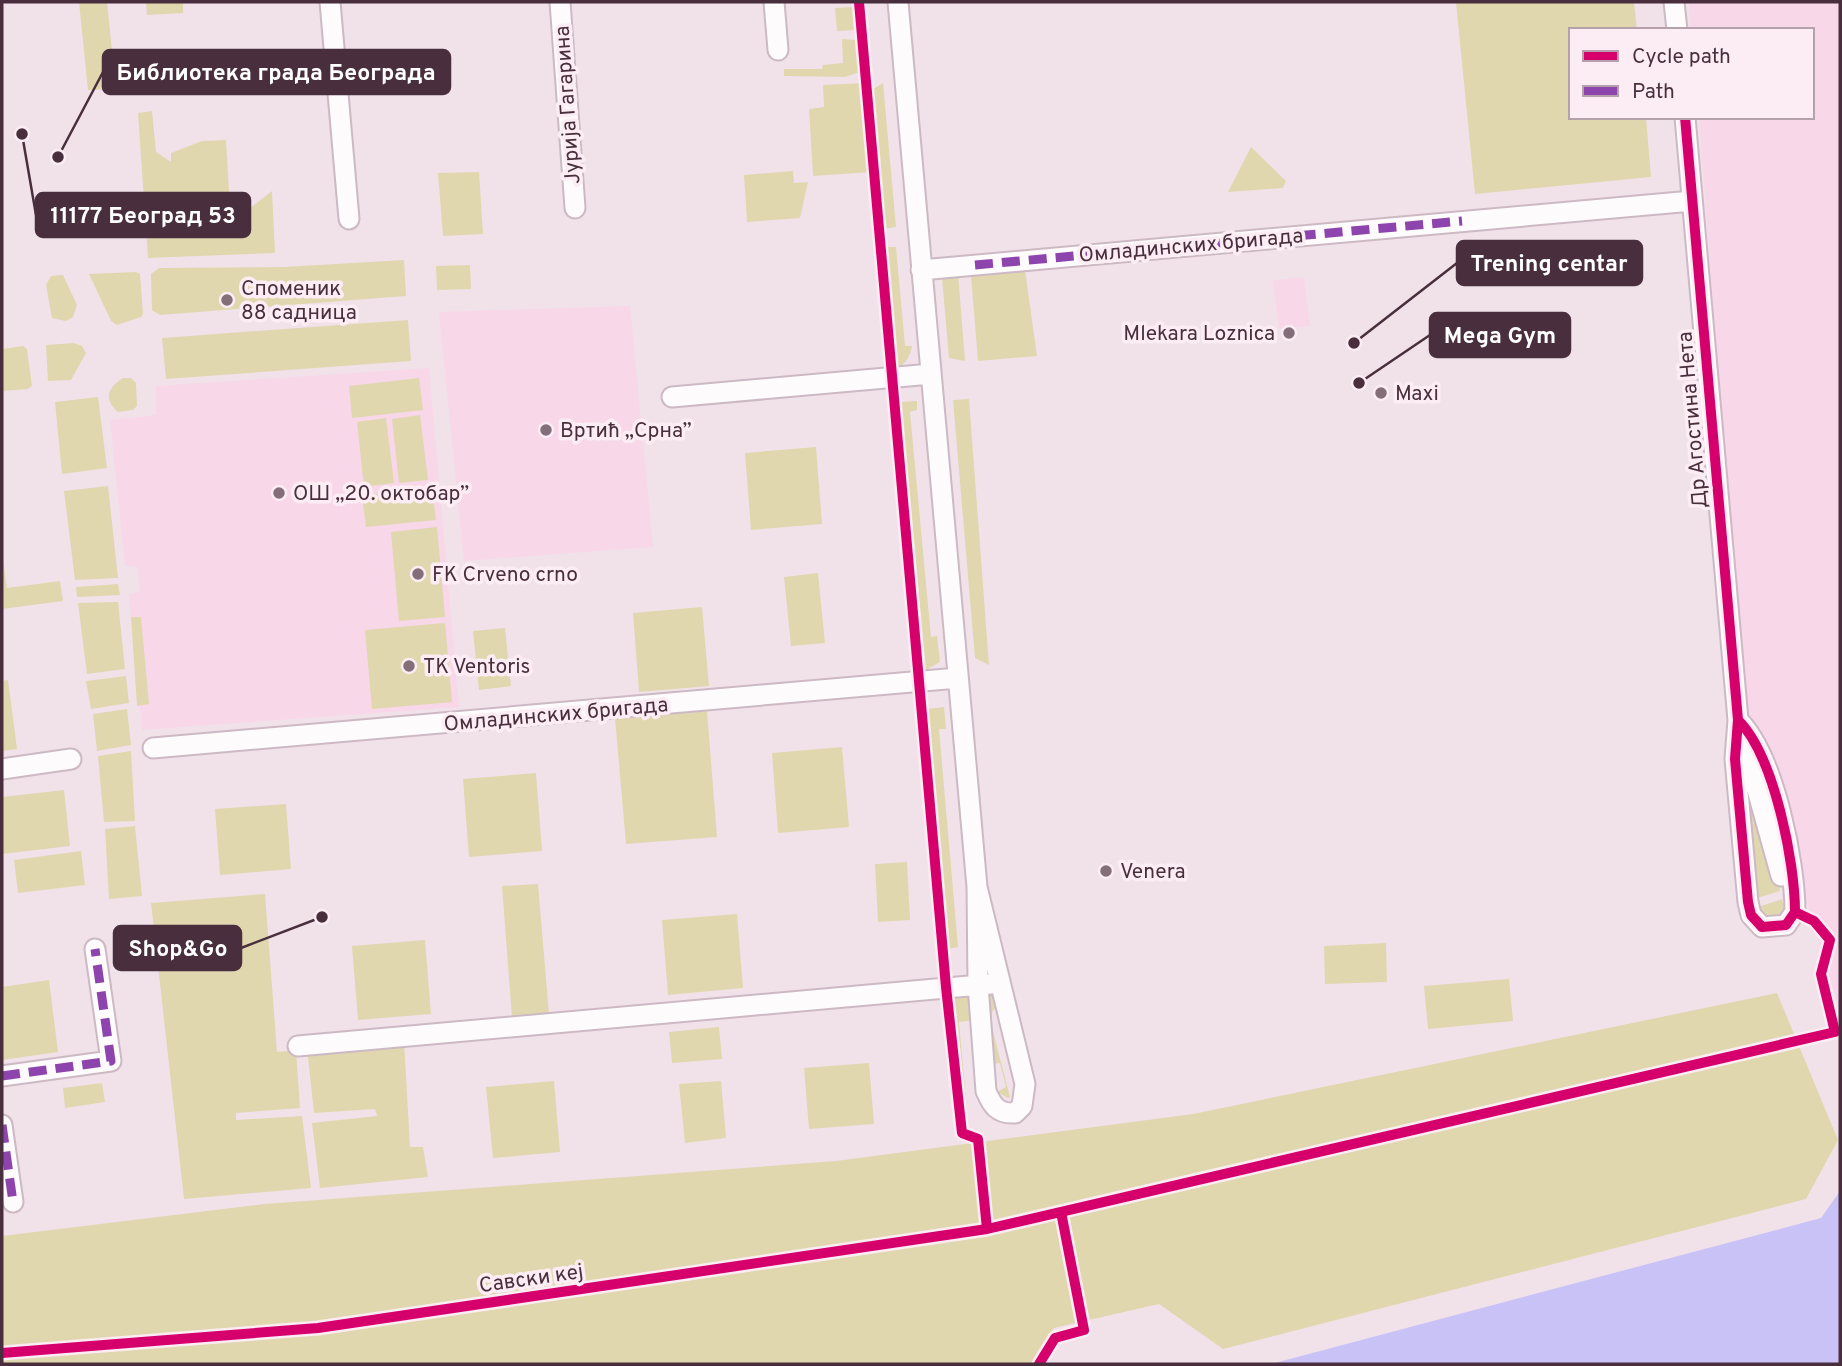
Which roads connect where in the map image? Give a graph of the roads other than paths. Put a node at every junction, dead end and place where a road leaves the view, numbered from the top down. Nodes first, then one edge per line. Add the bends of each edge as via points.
1 (330, 2) edge
2 (560, 2) edge
3 (774, 2) edge
4 (898, 2) edge
5 (1674, 2) edge
6 (1677, 28) edge
7 (779, 50) dead end
8 (1685, 119) edge
9 (1692, 201) junction
10 (575, 208) dead end
11 (349, 219) dead end
12 (922, 270) junction
13 (931, 374) junction
14 (672, 397) dead end
15 (958, 678) junction
16 (1738, 720) junction
17 (153, 748) dead end
18 (71, 759) dead end
19 (2, 769) edge
20 (977, 887) junction
21 (95, 949) dead end
22 (1000, 984) junction
23 (978, 985) junction
24 (299, 1046) dead end
25 (2, 1076) edge
26 (2, 1125) edge
27 (13, 1202) dead end

1 - 11 street
2 - 10 street, Јурија Гагарина
3 - 7 street
4 - 12 street
5 - 6 street
8 - 9 street, Др Агостина Нета
9 - 12 street, Омладинских бригада
9 - 16 street, Др Агостина Нета
12 - 13 street
13 - 14 street
13 - 15 street
15 - 17 street, Омладинских бригада
15 - 20 street
16 - 16 street, Др Агостина Нета via 1786,894 1795,912 1786,925 1776,928 1762,927 1751,915 1737,782
18 - 19 street
20 - 22 street
20 - 23 street
21 - 25 street via 111,1061
22 - 23 street
22 - 23 street via 1025,1084 1015,1113 1000,1112 986,1091
23 - 24 street
26 - 27 street

